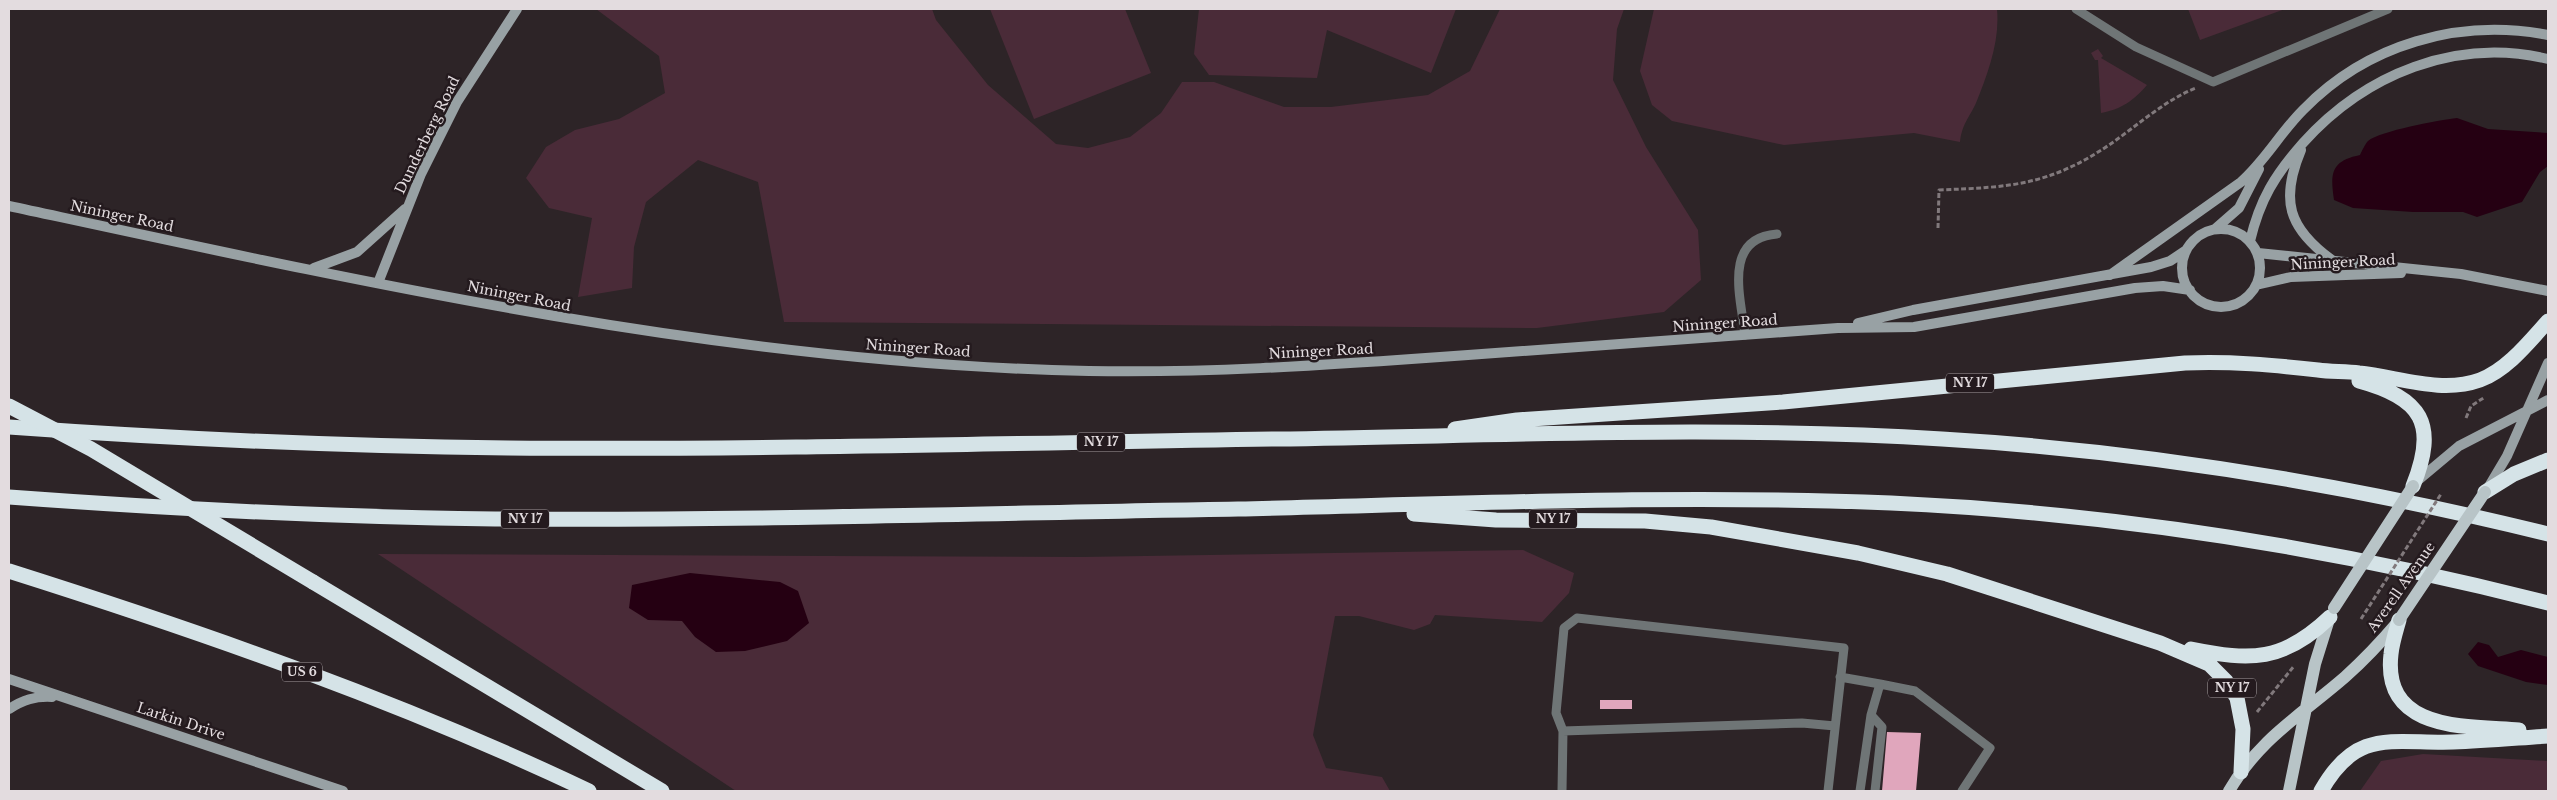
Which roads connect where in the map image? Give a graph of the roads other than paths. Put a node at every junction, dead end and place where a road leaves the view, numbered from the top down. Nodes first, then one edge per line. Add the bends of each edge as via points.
1 (517, 9) edge
2 (2076, 9) edge
3 (2388, 9) edge
4 (2548, 35) edge
5 (2548, 59) edge
6 (2303, 143) junction
7 (2265, 157) junction
8 (9, 206) edge
9 (408, 207) junction
10 (2215, 229) junction
11 (1777, 234) dead end
12 (2250, 241) junction
13 (2185, 250) junction
14 (2258, 253) junction
15 (2332, 260) junction
16 (312, 269) junction
17 (2432, 271) junction
18 (2110, 275) junction
19 (378, 282) junction
20 (2256, 285) junction
21 (2190, 290) junction
22 (2548, 291) edge
23 (2548, 321) edge
24 (1838, 328) junction
25 (1745, 335) junction
26 (2548, 363) edge
27 (2319, 370) junction
28 (2548, 400) edge
29 (9, 406) edge
30 (2527, 411) junction
31 (9, 427) edge
32 (1392, 438) junction
33 (2548, 460) edge
34 (2413, 486) junction
35 (2485, 492) junction
36 (9, 497) edge
37 (1313, 507) junction
38 (2548, 534) edge
39 (9, 571) edge
40 (2548, 603) edge
41 (2332, 613) junction
42 (2399, 620) junction
43 (2160, 643) junction
44 (1840, 677) junction
45 (9, 679) edge
46 (1880, 684) junction
47 (66, 698) junction
48 (2306, 708) junction
49 (9, 709) edge
50 (1871, 715) junction
51 (1835, 726) junction
52 (1563, 732) junction
53 (2548, 734) edge
54 (2241, 772) junction
55 (344, 791) edge
56 (589, 791) edge
57 (662, 791) edge
58 (1562, 791) edge
59 (1828, 791) edge
60 (1860, 791) edge
61 (1875, 791) edge
62 (1962, 791) edge
63 (2229, 791) edge
64 (2289, 791) edge
65 (2321, 791) edge

1 - 9 street, Dunderberg Road via 457,102
2 - 3 lane via 2136,47 2213,82
4 - 7 street via 2513,30 2470,30 2422,39 2392,49 2349,71 2324,90 2292,121
5 - 6 street via 2509,52 2485,52 2422,64 2387,77 2356,95 2327,117
6 - 12 street via 2270,184
6 - 15 street via 2290,178 2290,206 2306,237
7 - 10 street via 2238,208
7 - 18 street via 2231,190
8 - 16 street, Nininger Road
9 - 16 street via 357,252
9 - 19 street, Dunderberg Road
10 - 12 street via 2238,232
10 - 13 street via 2201,234
11 - 25 lane via 1754,240 1741,257 1739,278
12 - 14 street
13 - 18 street, Nininger Road via 2160,264
13 - 21 street via 2183,268
14 - 15 street, Nininger Road
14 - 20 street via 2260,270
15 - 17 street, Nininger Road
16 - 19 street, Nininger Road
17 - 20 street, Nininger Road via 2291,277
17 - 22 street, Nininger Road via 2490,278
18 - 24 street, Nininger Road via 1913,310
19 - 25 street, Nininger Road via 576,321 692,339 887,360 1056,370 1260,368
20 - 21 street via 2242,301 2227,306 2202,302
21 - 24 street, Nininger Road via 2146,287 1940,323
23 - 27 highway via 2506,364 2489,376 2460,385 2438,386 2358,372
24 - 25 street, Nininger Road
26 - 30 street
27 - 32 highway, NY 17 via 2238,362 2166,364 1783,402 1517,420
27 - 34 highway, NY 17 via 2375,385 2406,400 2421,421 2424,438 2423,454
28 - 30 street
29 - 57 highway, bridge via 91,449
30 - 34 street via 2472,438 2442,458
30 - 35 street via 2499,471
31 - 32 highway, NY 17 via 283,442 515,448
32 - 38 highway via 1798,433 2075,449 2264,475 2414,503
33 - 35 highway via 2514,474
34 - 41 main road, NY 17, bridge
35 - 42 main road, Averell Avenue, bridge
36 - 37 highway, NY 17 via 218,512 491,519
37 - 40 highway via 1755,500 1963,508 2102,520 2250,540 2385,565
37 - 43 highway, NY 17 via 1496,520 1645,521 1750,532 1947,574
39 - 56 highway, US 6 via 281,664 479,742
41 - 43 highway via 2301,641 2261,656 2238,658
41 - 48 main road, NY 17 via 2319,649
42 - 48 main road, Averell Avenue via 2367,657
42 - 53 highway via 2391,653 2392,676 2398,695 2412,711 2444,724
43 - 54 highway, NY 17 via 2209,664 2233,690 2242,720
44 - 46 lane
44 - 51 lane
44 - 52 lane via 1844,648 1577,618 1564,628 1556,713
45 - 47 street, Larkin Drive
46 - 50 lane
46 - 62 lane via 1915,691 1990,748
47 - 49 street via 38,696 20,701
47 - 55 street, Larkin Drive
48 - 54 main road, Averell Avenue via 2270,737
48 - 64 main road, NY 17
50 - 60 lane
50 - 61 lane via 1882,727
51 - 52 lane via 1802,723
51 - 59 lane
52 - 58 lane
53 - 65 highway via 2452,742 2384,741 2352,755 2331,775
54 - 63 main road, Averell Avenue

